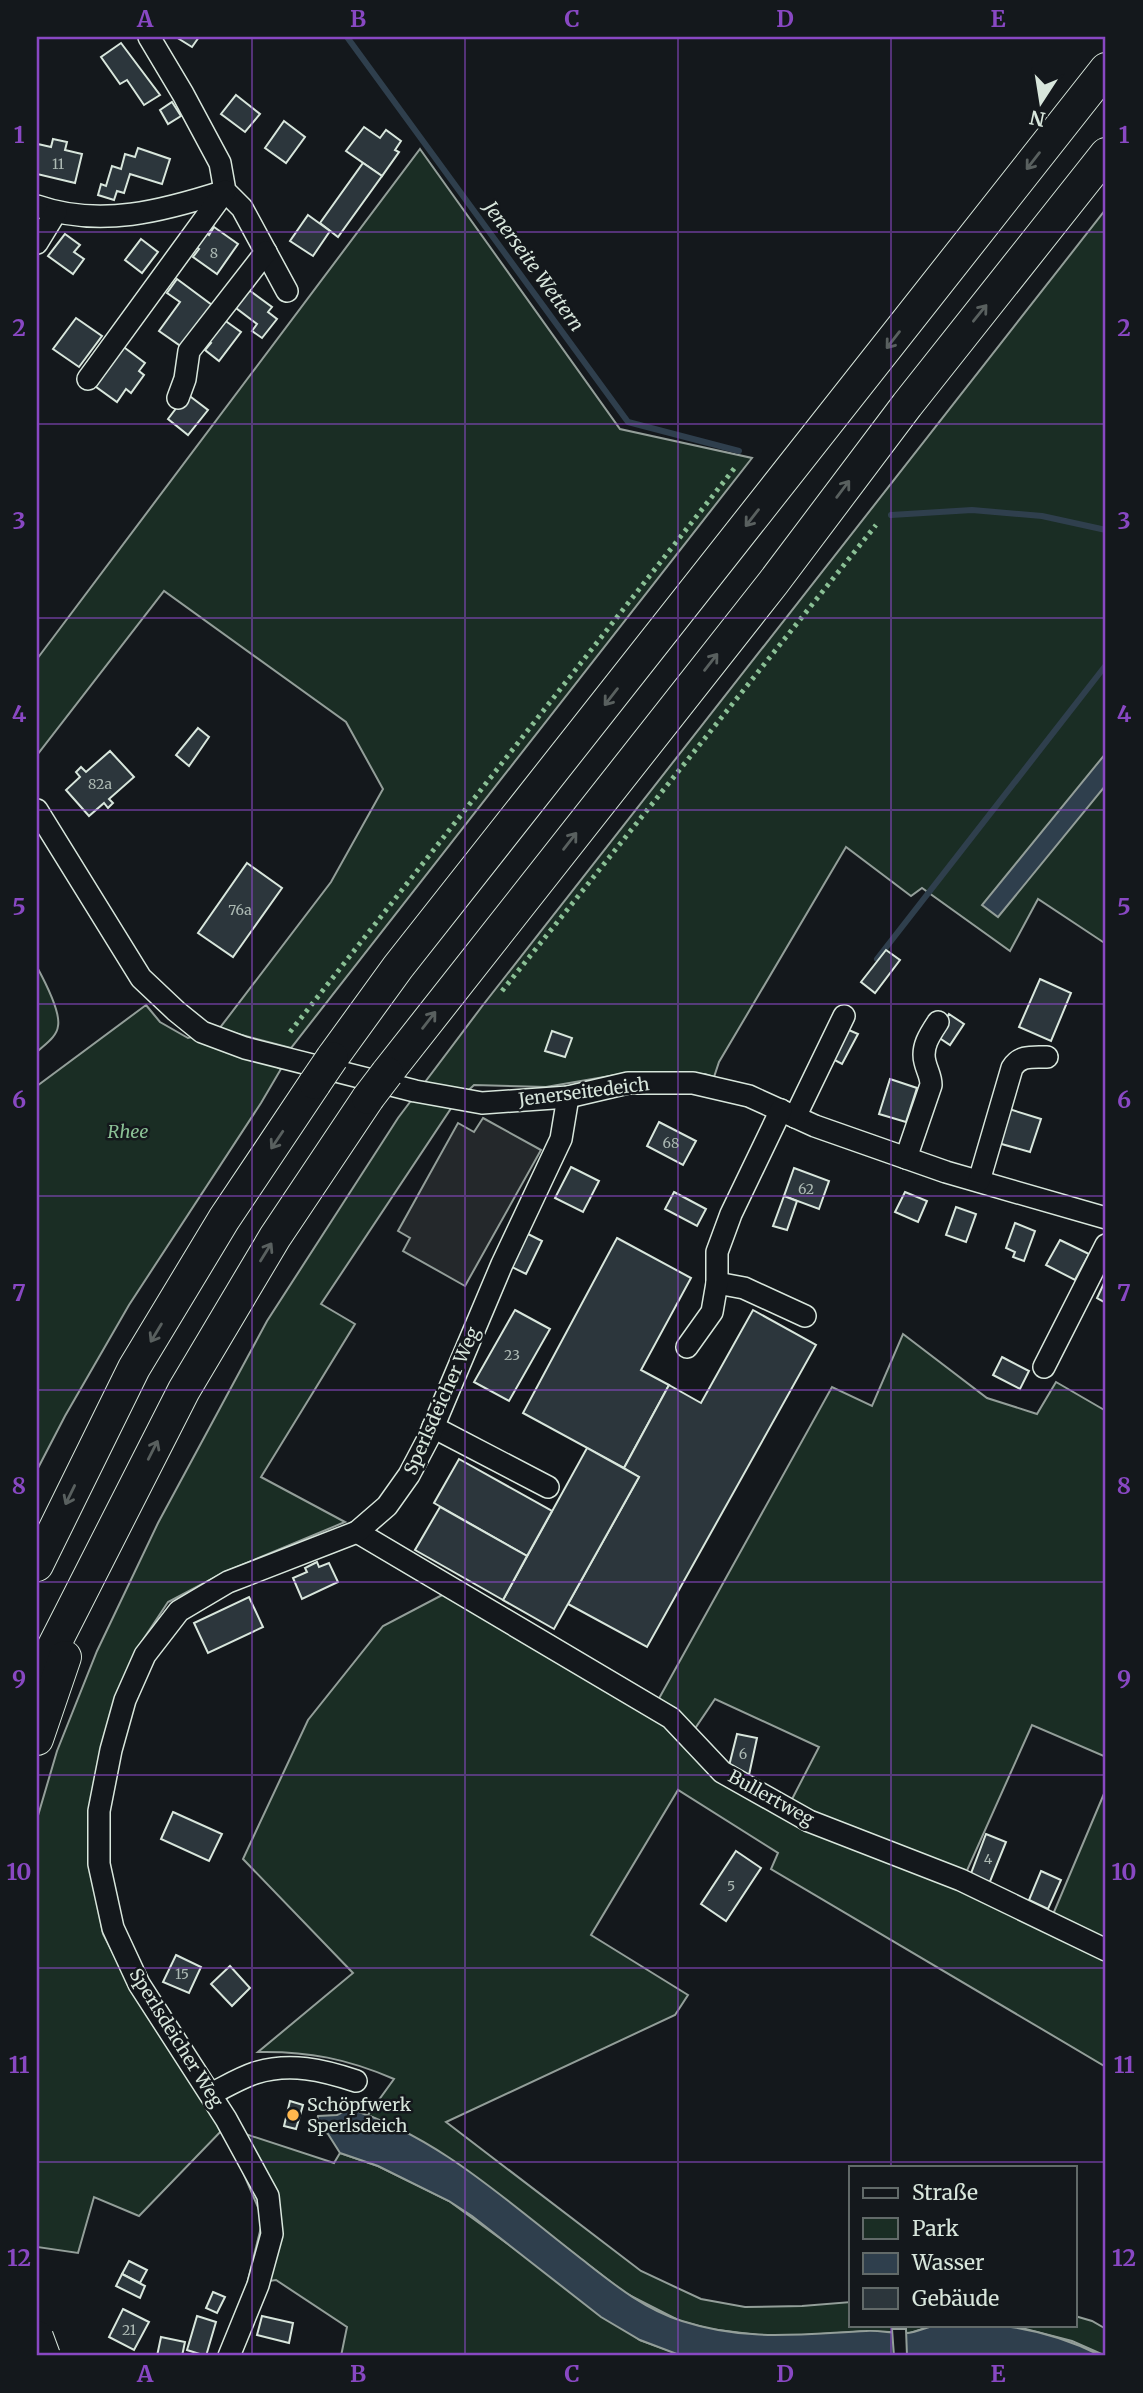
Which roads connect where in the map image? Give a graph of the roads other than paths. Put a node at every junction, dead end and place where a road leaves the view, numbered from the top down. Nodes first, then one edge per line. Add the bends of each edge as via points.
1 (149, 37) edge
2 (1106, 69) edge
3 (1106, 154) edge
4 (225, 191) junction
5 (47, 209) edge
6 (37, 243) edge
7 (265, 252) junction
8 (287, 291) dead end
9 (88, 379) dead end
10 (178, 397) dead end
11 (37, 810) edge
12 (844, 1016) dead end
13 (938, 1022) dead end
14 (1047, 1057) dead end
15 (568, 1097) junction
16 (788, 1114) junction
17 (906, 1158) junction
18 (979, 1181) junction
19 (1106, 1217) edge
20 (1106, 1245) edge
21 (717, 1283) junction
22 (805, 1316) dead end
23 (687, 1347) dead end
24 (1044, 1367) dead end
25 (433, 1427) junction
26 (548, 1487) dead end
27 (122, 1510) junction
28 (357, 1532) junction
29 (37, 1565) edge
30 (37, 1679) edge
31 (37, 1739) edge
32 (1106, 1950) edge
33 (356, 2081) dead end
34 (211, 2094) junction
35 (37, 2337) edge
36 (44, 2356) edge
37 (229, 2356) edge

1 - 4 street via 220,163
2 -> 29 highway via 398,967 323,1071 224,1219 134,1368
27 -> 3 highway, bridge via 246,1283 368,1098
4 - 5 street via 169,209 109,217
4 - 7 street via 242,208
4 - 9 street
5 - 6 street
7 - 8 street
7 - 10 street via 189,351
11 - 15 street, Jenerseitedeich via 141,978 202,1032 245,1048 428,1094 482,1103
12 - 16 street
13 - 17 street via 925,1043 931,1085
14 - 18 street via 1023,1057 1012,1068
15 - 16 street, Jenerseitedeich via 628,1083 693,1083 749,1096
15 - 25 street, Sperlsdeicher Weg via 561,1139
16 - 17 street, Jenerseitedeich
16 - 21 street via 730,1214 717,1252
17 - 18 street, Jenerseitedeich
18 - 19 street, Jenerseitedeich
20 - 24 street
21 - 22 street via 744,1288
21 - 23 street via 712,1312
25 - 26 street
25 - 28 street, Sperlsdeicher Weg via 387,1506
27 - 30 highway
27 - 31 highway
28 - 32 street, Bullertweg via 671,1718 722,1772 809,1821 961,1880
28 - 34 street, Sperlsdeicher Weg via 228,1582 179,1611 145,1655 125,1700 111,1751 99,1811 99,1864 113,1928 168,2033
33 - 34 street via 317,2068 287,2067 255,2073
34 - 37 street, Sperlsdeicher Weg via 268,2196 272,2234 258,2285
35 - 36 highway, bridge

